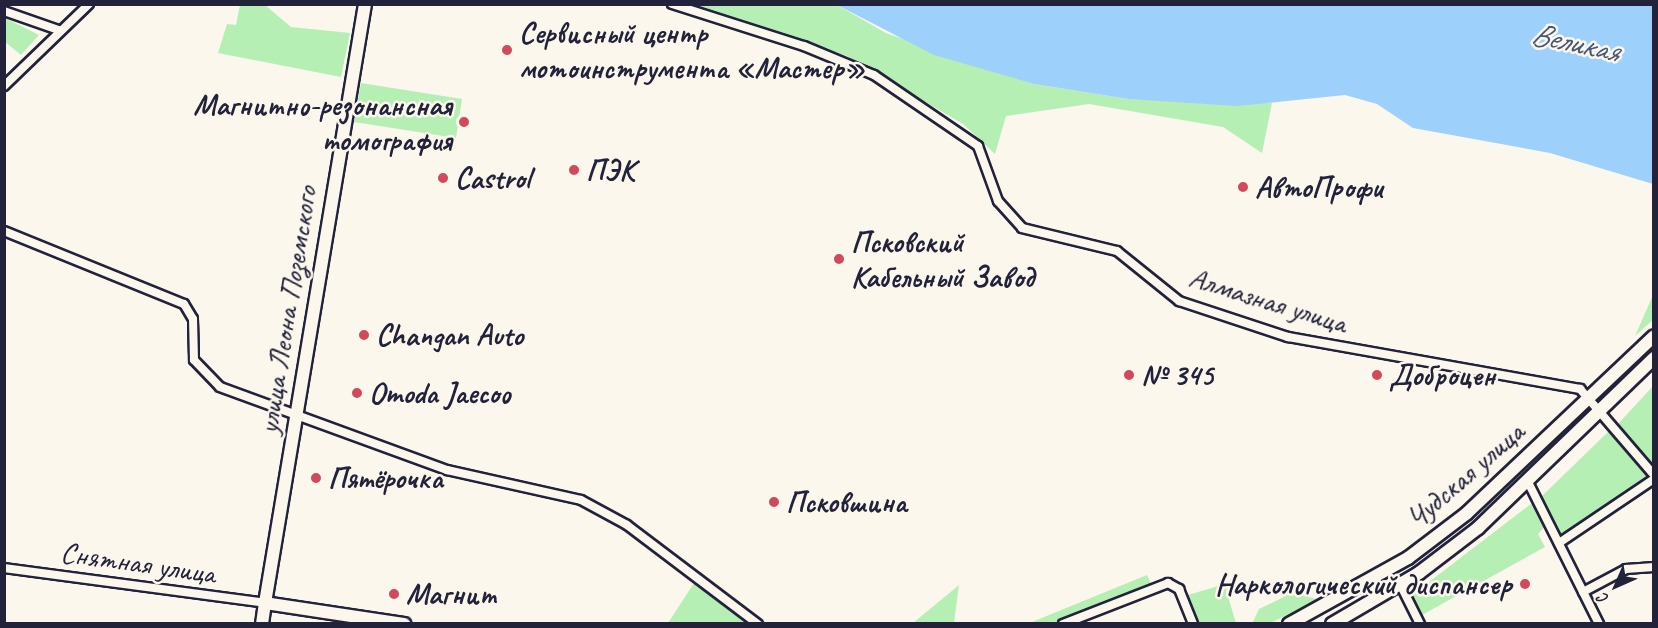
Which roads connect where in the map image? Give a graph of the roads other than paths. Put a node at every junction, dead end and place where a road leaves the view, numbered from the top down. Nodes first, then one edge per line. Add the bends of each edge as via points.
1 (89, 4) edge
2 (365, 4) edge
3 (672, 4) edge
4 (4, 10) edge
5 (61, 30) junction
6 (4, 86) edge
7 (4, 231) edge
8 (1653, 336) edge
9 (1653, 358) edge
10 (1589, 396) junction
11 (1602, 409) junction
12 (297, 413) junction
13 (1653, 477) edge
14 (1529, 484) junction
15 (1467, 513) junction
16 (1478, 528) junction
17 (1431, 540) junction
18 (1558, 543) junction
19 (1442, 555) junction
20 (1653, 567) edge
21 (4, 568) edge
22 (1400, 584) junction
23 (1583, 592) junction
24 (265, 603) junction
25 (265, 623) edge
26 (404, 624) edge
27 (758, 624) edge
28 (1063, 624) edge
29 (1193, 624) edge
30 (1289, 624) edge
31 (1332, 624) edge
32 (1420, 624) edge
33 (1599, 624) edge

1 - 5 street
2 - 12 main road, улица Леона Поземского
3 - 10 street, Алмазная улица via 804,46 874,75 978,146 998,201 1022,228 1116,251 1161,291 1194,308 1288,337 1488,377 1565,386
4 - 5 street
5 - 6 street
7 - 12 street via 184,304 193,319 194,360 211,381
8 - 10 main road, Чудская улица
9 - 11 main road, Чудская улица
10 - 11 street
10 - 15 main road, Чудская улица
11 - 13 street
11 - 14 main road, Чудская улица
12 - 24 main road, улица Леона Поземского
12 - 27 street via 447,470 556,491 605,511
13 - 18 street
14 - 16 main road, Чудская улица
14 - 18 street
15 - 16 main road via 1467,521
15 - 17 main road, Чудская улица
16 - 19 main road, Чудская улица
17 - 19 main road via 1443,548
17 - 30 main road, Чудская улица
18 - 23 street
19 - 22 main road, Чудская улица
20 - 23 street via 1626,569
21 - 24 street, Снятная улица
22 - 31 main road, Чудская улица
22 - 32 street
23 - 33 street
24 - 25 main road, улица Леона Поземского
24 - 26 main road
28 - 29 street via 1168,584 1179,589

